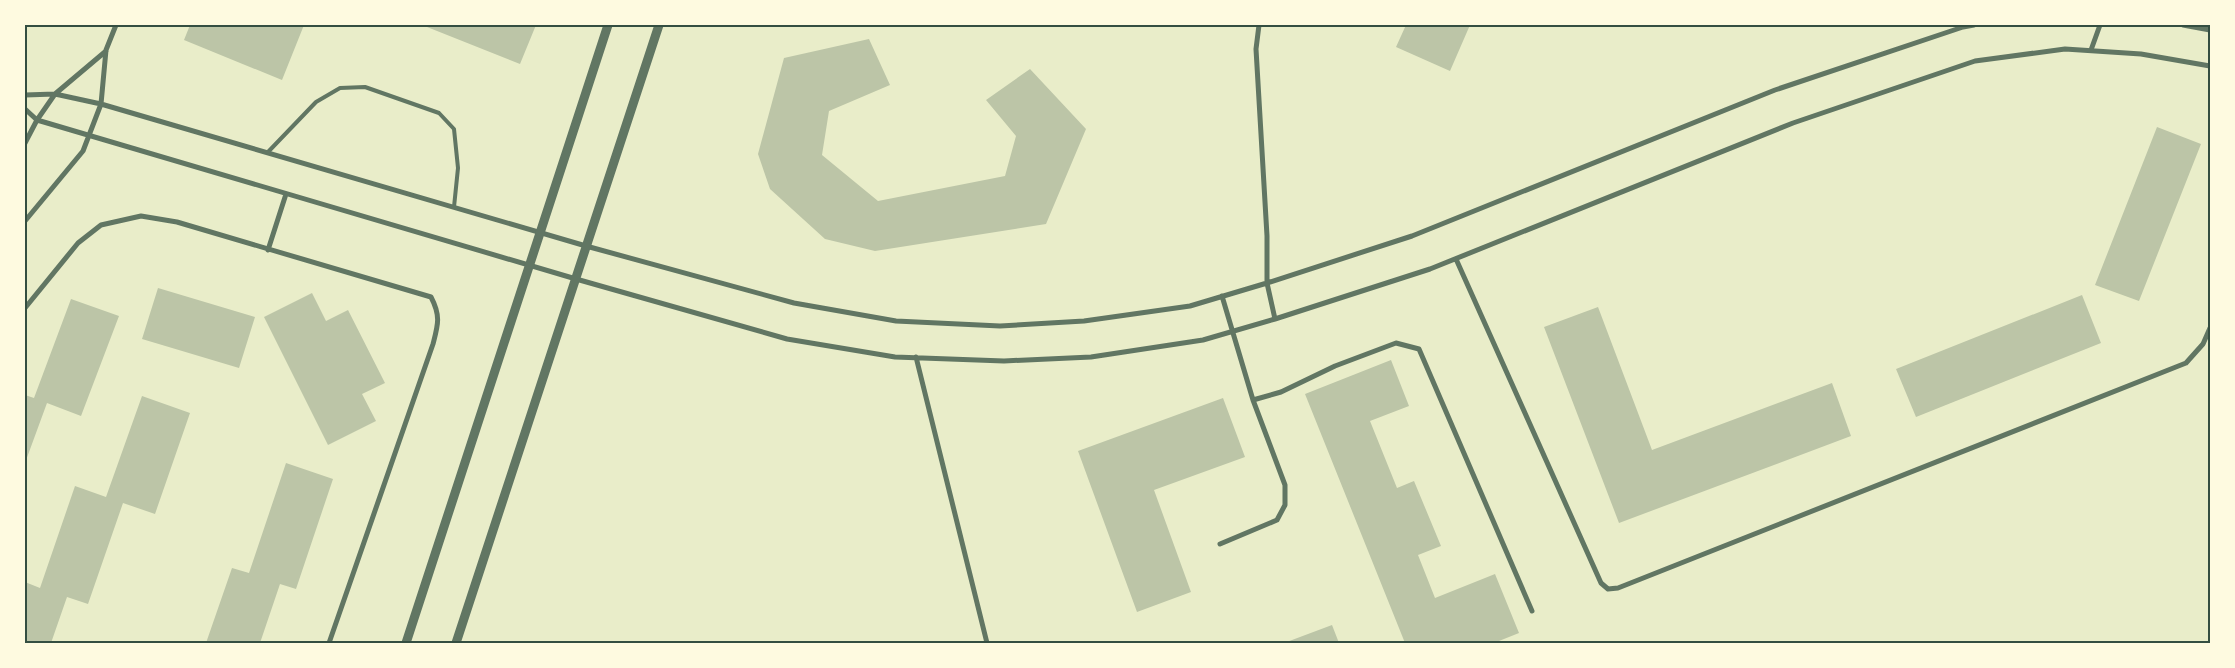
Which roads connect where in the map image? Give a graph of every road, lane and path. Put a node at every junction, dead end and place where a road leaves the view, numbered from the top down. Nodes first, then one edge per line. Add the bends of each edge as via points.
1 (116, 25) edge
2 (608, 25) edge
3 (659, 25) edge
4 (1259, 25) edge
5 (1974, 25) edge
6 (2100, 25) edge
7 (2182, 25) edge
8 (2210, 30) edge
9 (106, 50) junction
10 (2091, 50) junction
11 (2210, 66) edge
12 (55, 94) junction
13 (25, 95) edge
14 (101, 104) junction
15 (25, 109) edge
16 (37, 120) junction
17 (90, 136) junction
18 (25, 143) edge
19 (268, 152) junction
20 (286, 194) junction
21 (454, 207) junction
22 (25, 221) edge
23 (540, 232) junction
24 (586, 246) junction
25 (268, 250) junction
26 (1456, 259) junction
27 (530, 266) junction
28 (576, 279) junction
29 (1267, 283) junction
30 (1222, 296) junction
31 (25, 308) edge
32 (1275, 319) junction
33 (2210, 328) edge
34 (1233, 331) junction
35 (916, 357) junction
36 (1253, 400) junction
37 (1220, 544) dead end
38 (1532, 611) dead end
39 (329, 643) edge
40 (406, 643) edge
41 (456, 643) edge
42 (986, 643) edge

1 - 9 street
2 - 23 street
3 - 24 street
4 - 29 street via 1256,50
5 - 29 street via 1775,90 1412,236
6 - 10 street
7 - 8 street
9 - 12 street
9 - 14 street
10 - 11 street via 2141,54
10 - 26 street via 2065,49 1976,61 1793,123
12 - 13 street
12 - 14 street
12 - 16 street
14 - 17 street
14 - 19 street
15 - 16 street
16 - 17 street
16 - 18 street
17 - 20 street
17 - 22 street via 83,151
19 - 21 street
19 - 21 lane via 316,102 340,88 365,86 439,113 454,129 458,168
20 - 25 street
20 - 27 street
21 - 23 street
23 - 24 street
23 - 27 street
24 - 28 street
24 - 30 street via 794,304 896,321 1000,326 1084,321 1190,306
25 - 31 street via 177,222 141,216 101,225 78,244
25 - 39 street via 431,297 439,320
26 - 32 street
26 - 33 street via 1601,583 1608,589 1618,588 2186,363 2203,344
27 - 28 street
27 - 40 street
28 - 35 street via 788,338 895,357
28 - 41 street
29 - 30 street
29 - 32 street
30 - 34 street
32 - 34 street
34 - 35 street via 1203,340 1091,357 1004,361
34 - 36 street
35 - 42 street
36 - 37 street via 1285,485 1285,504 1277,520
36 - 38 street via 1281,392 1335,366 1396,343 1419,349

